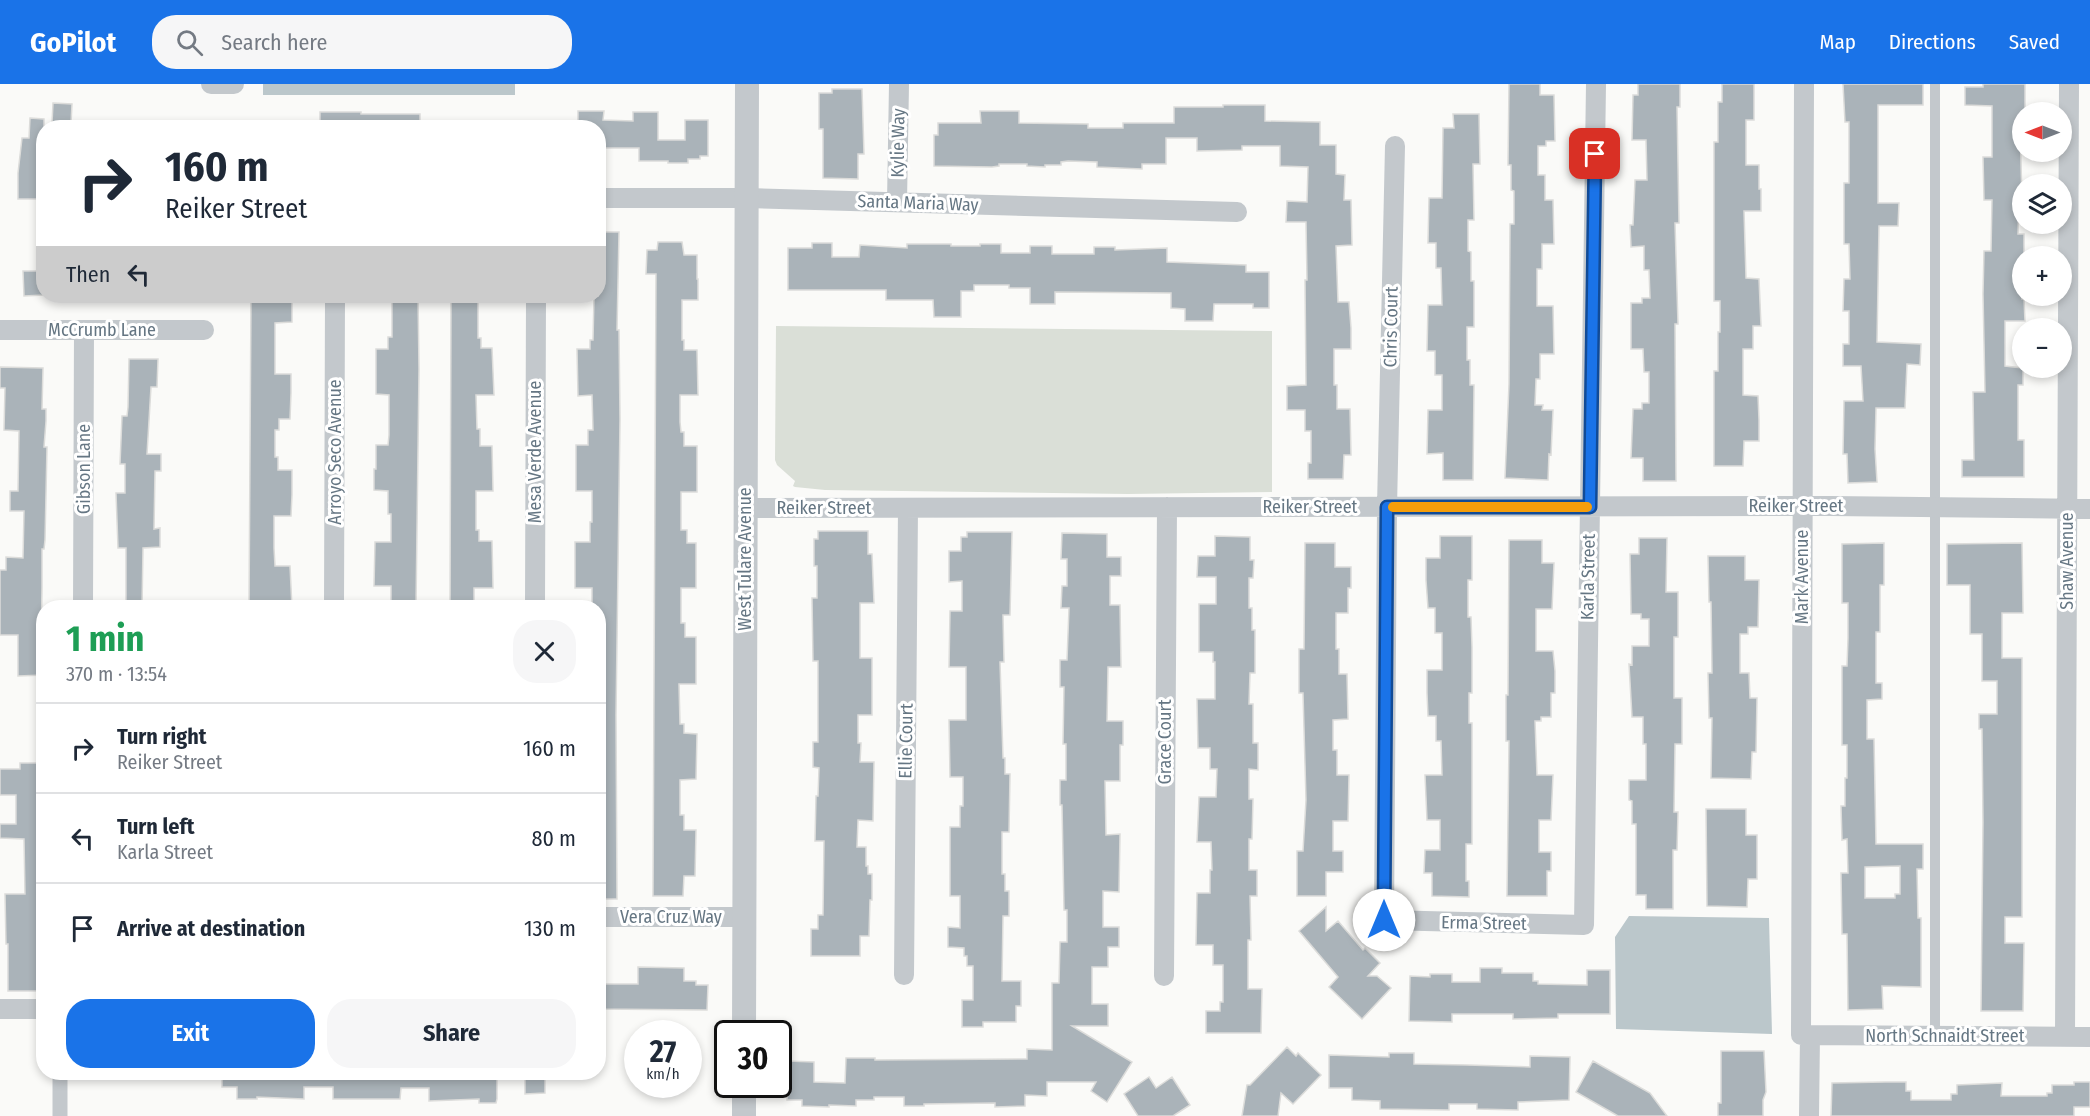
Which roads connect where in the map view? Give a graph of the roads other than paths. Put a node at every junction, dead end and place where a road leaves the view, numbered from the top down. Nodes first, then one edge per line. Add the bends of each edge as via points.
1 (211, 84) edge
2 (234, 84) edge
3 (747, 84) edge
4 (899, 84) edge
5 (1596, 84) edge
6 (1804, 84) edge
7 (1935, 84) edge
8 (2069, 84) edge
9 (1395, 146) dead end
10 (606, 198) edge
11 (747, 198) junction
12 (897, 202) junction
13 (1237, 212) dead end
14 (335, 303) edge
15 (536, 303) edge
16 (0, 330) edge
17 (84, 330) junction
18 (204, 330) dead end
19 (1803, 506) junction
20 (1167, 507) junction
21 (1387, 507) junction
22 (1590, 507) junction
23 (1935, 507) junction
24 (745, 508) junction
25 (909, 508) junction
26 (2067, 508) junction
27 (2090, 509) edge
28 (83, 600) edge
29 (334, 600) edge
30 (535, 600) edge
31 (606, 917) edge
32 (744, 917) junction
33 (1384, 920) joint
34 (1584, 925) joint
35 (904, 975) dead end
36 (1164, 976) dead end
37 (0, 1009) edge
38 (36, 1009) edge
39 (744, 1020) edge
40 (1805, 1035) junction
41 (1935, 1036) junction
42 (2065, 1037) junction
43 (2090, 1037) edge
44 (60, 1080) edge
45 (744, 1098) edge
46 (60, 1116) edge
47 (744, 1116) edge
48 (1809, 1116) edge

1 - 2 street
3 - 11 street, West Tulare Avenue
4 - 12 street, Kylie Way
5 - 22 street, Karla Street
6 - 19 street, Mark Avenue
7 - 23 lane
8 - 26 street, Shaw Avenue
9 - 21 street, Chris Court
10 - 11 street, Santa Maria Way
11 - 12 street, Santa Maria Way
11 - 24 street, West Tulare Avenue
12 - 13 street, Santa Maria Way
14 - 29 street, Arroyo Seco Avenue
15 - 30 street, Mesa Verde Avenue
16 - 17 street, McCrumb Lane
17 - 18 street, McCrumb Lane
17 - 28 street, Gibson Lane
19 - 22 street, Reiker Street
19 - 23 street, Reiker Street
19 - 40 street, Mark Avenue
20 - 21 street, Reiker Street
20 - 25 street, Reiker Street
20 - 36 street, Grace Court
21 - 22 street, Reiker Street
21 - 33 street, Chris Court
22 - 34 street, Karla Street
23 - 26 street, Reiker Street
23 - 41 lane
24 - 25 street, Reiker Street
24 - 32 street, West Tulare Avenue
25 - 35 street, Ellie Court
26 - 27 street, Reiker Street
26 - 42 street, Shaw Avenue
31 - 32 street, Vera Cruz Way
32 - 39 street, West Tulare Avenue
33 - 34 street, Erma Street
37 - 38 street
40 - 41 street, North Schnaidt Street
40 - 48 street, Mark Avenue
41 - 42 street, North Schnaidt Street
42 - 43 street, North Schnaidt Street
44 - 46 street
45 - 47 street

